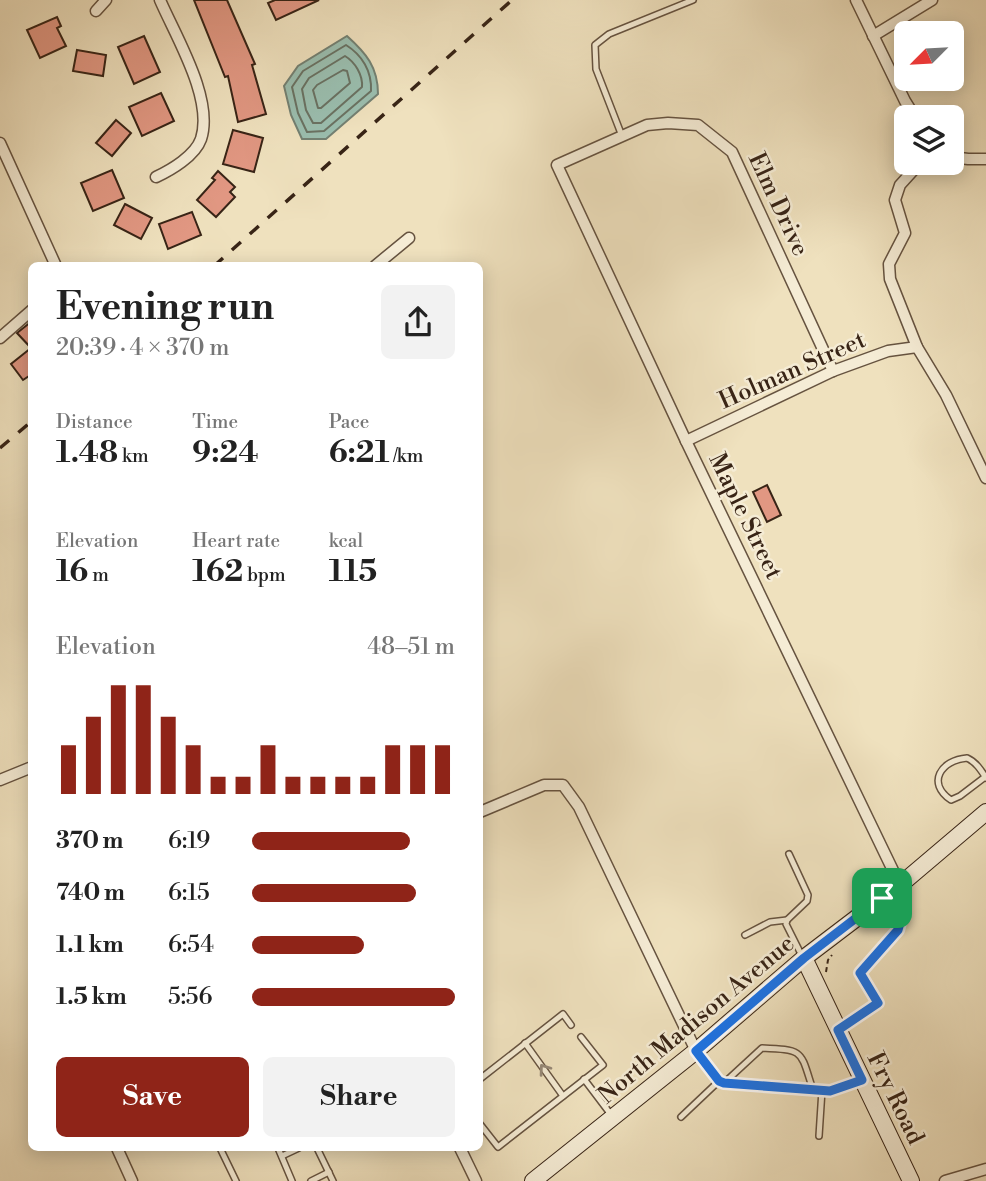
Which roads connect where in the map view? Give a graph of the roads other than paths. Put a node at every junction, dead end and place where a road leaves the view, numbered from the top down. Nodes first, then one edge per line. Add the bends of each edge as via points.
1 (106, 0) edge
2 (160, 0) edge
3 (693, 0) edge
4 (856, 0) edge
5 (932, 0) edge
6 (96, 11) dead end
7 (873, 36) junction
8 (909, 105) edge
9 (622, 136) junction
10 (0, 143) edge
11 (964, 158) edge
12 (986, 159) edge
13 (557, 165) joint
14 (909, 175) edge
15 (156, 177) dead end
16 (408, 238) dead end
17 (54, 262) edge
18 (381, 262) edge
19 (28, 314) edge
20 (0, 338) edge
21 (917, 348) junction
22 (833, 371) junction
23 (686, 441) junction
24 (986, 477) edge
25 (28, 769) edge
26 (986, 778) edge
27 (0, 780) edge
28 (483, 811) edge
29 (986, 812) edge
30 (789, 854) dead end
31 (900, 884) junction
32 (882, 898) junction
33 (786, 920) junction
34 (745, 935) dead end
35 (804, 958) junction
36 (571, 1025) dead end
37 (838, 1030) junction
38 (581, 1037) dead end
39 (525, 1043) junction
40 (696, 1051) junction
41 (483, 1077) edge
42 (584, 1079) junction
43 (862, 1080) junction
44 (722, 1082) junction
45 (813, 1090) junction
46 (822, 1090) junction
47 (564, 1096) junction
48 (613, 1117) junction
49 (681, 1117) dead end
50 (483, 1128) edge
51 (819, 1136) dead end
52 (118, 1151) edge
53 (221, 1151) edge
54 (280, 1151) edge
55 (293, 1151) edge
56 (318, 1151) edge
57 (461, 1151) edge
58 (282, 1156) junction
59 (986, 1169) edge
60 (329, 1172) junction
61 (132, 1181) edge
62 (236, 1181) edge
63 (292, 1181) edge
64 (311, 1181) edge
65 (333, 1181) edge
66 (476, 1181) edge
67 (533, 1181) edge
68 (911, 1181) edge
69 (945, 1181) edge

1 - 6 street
2 - 15 street via 204,104 200,141 177,167
3 - 9 lane via 609,34 595,45 596,69
4 - 7 street
5 - 7 street
7 - 8 street
9 - 13 street, Elm Drive
9 - 22 street, Elm Drive via 647,125 698,125 732,152
10 - 17 street
11 - 12 street
13 - 23 street, Maple Street
14 - 21 street via 895,200 905,233 889,264
16 - 18 street
19 - 20 street
21 - 22 street, Holman Street via 888,351
21 - 24 street via 946,394
22 - 23 street, Holman Street
23 - 31 street, Maple Street
25 - 27 street
26 - 26 lane via 967,758 945,766 937,779 951,800
28 - 40 street via 544,785 564,785 579,807
29 - 31 main road, North Madison Avenue
30 - 33 lane via 808,895 804,905
31 - 32 main road, North Madison Avenue
32 - 35 main road, North Madison Avenue
32 - 37 lane via 900,923 898,930 860,973 878,1003
33 - 34 lane via 770,922
33 - 35 lane
35 - 37 main road, Fry Road
35 - 40 main road, North Madison Avenue
36 - 39 lane via 563,1014
37 - 43 main road, Fry Road
38 - 42 lane via 603,1065
39 - 41 lane
47 -> 39 lane
40 - 44 lane
40 - 48 main road, North Madison Avenue
42 - 47 lane
42 - 48 lane
43 - 46 lane
43 - 68 main road, Fry Road
44 - 45 lane
44 - 45 lane via 762,1048 794,1049 802,1055
44 - 49 lane
45 - 46 lane
46 - 51 lane
47 - 50 lane via 498,1147
48 - 67 main road, North Madison Avenue
52 - 61 street
53 - 62 lane
54 - 58 lane
55 - 58 lane
56 - 60 lane
57 - 66 street
58 - 63 lane
59 - 69 street
60 - 64 lane
60 - 65 lane

